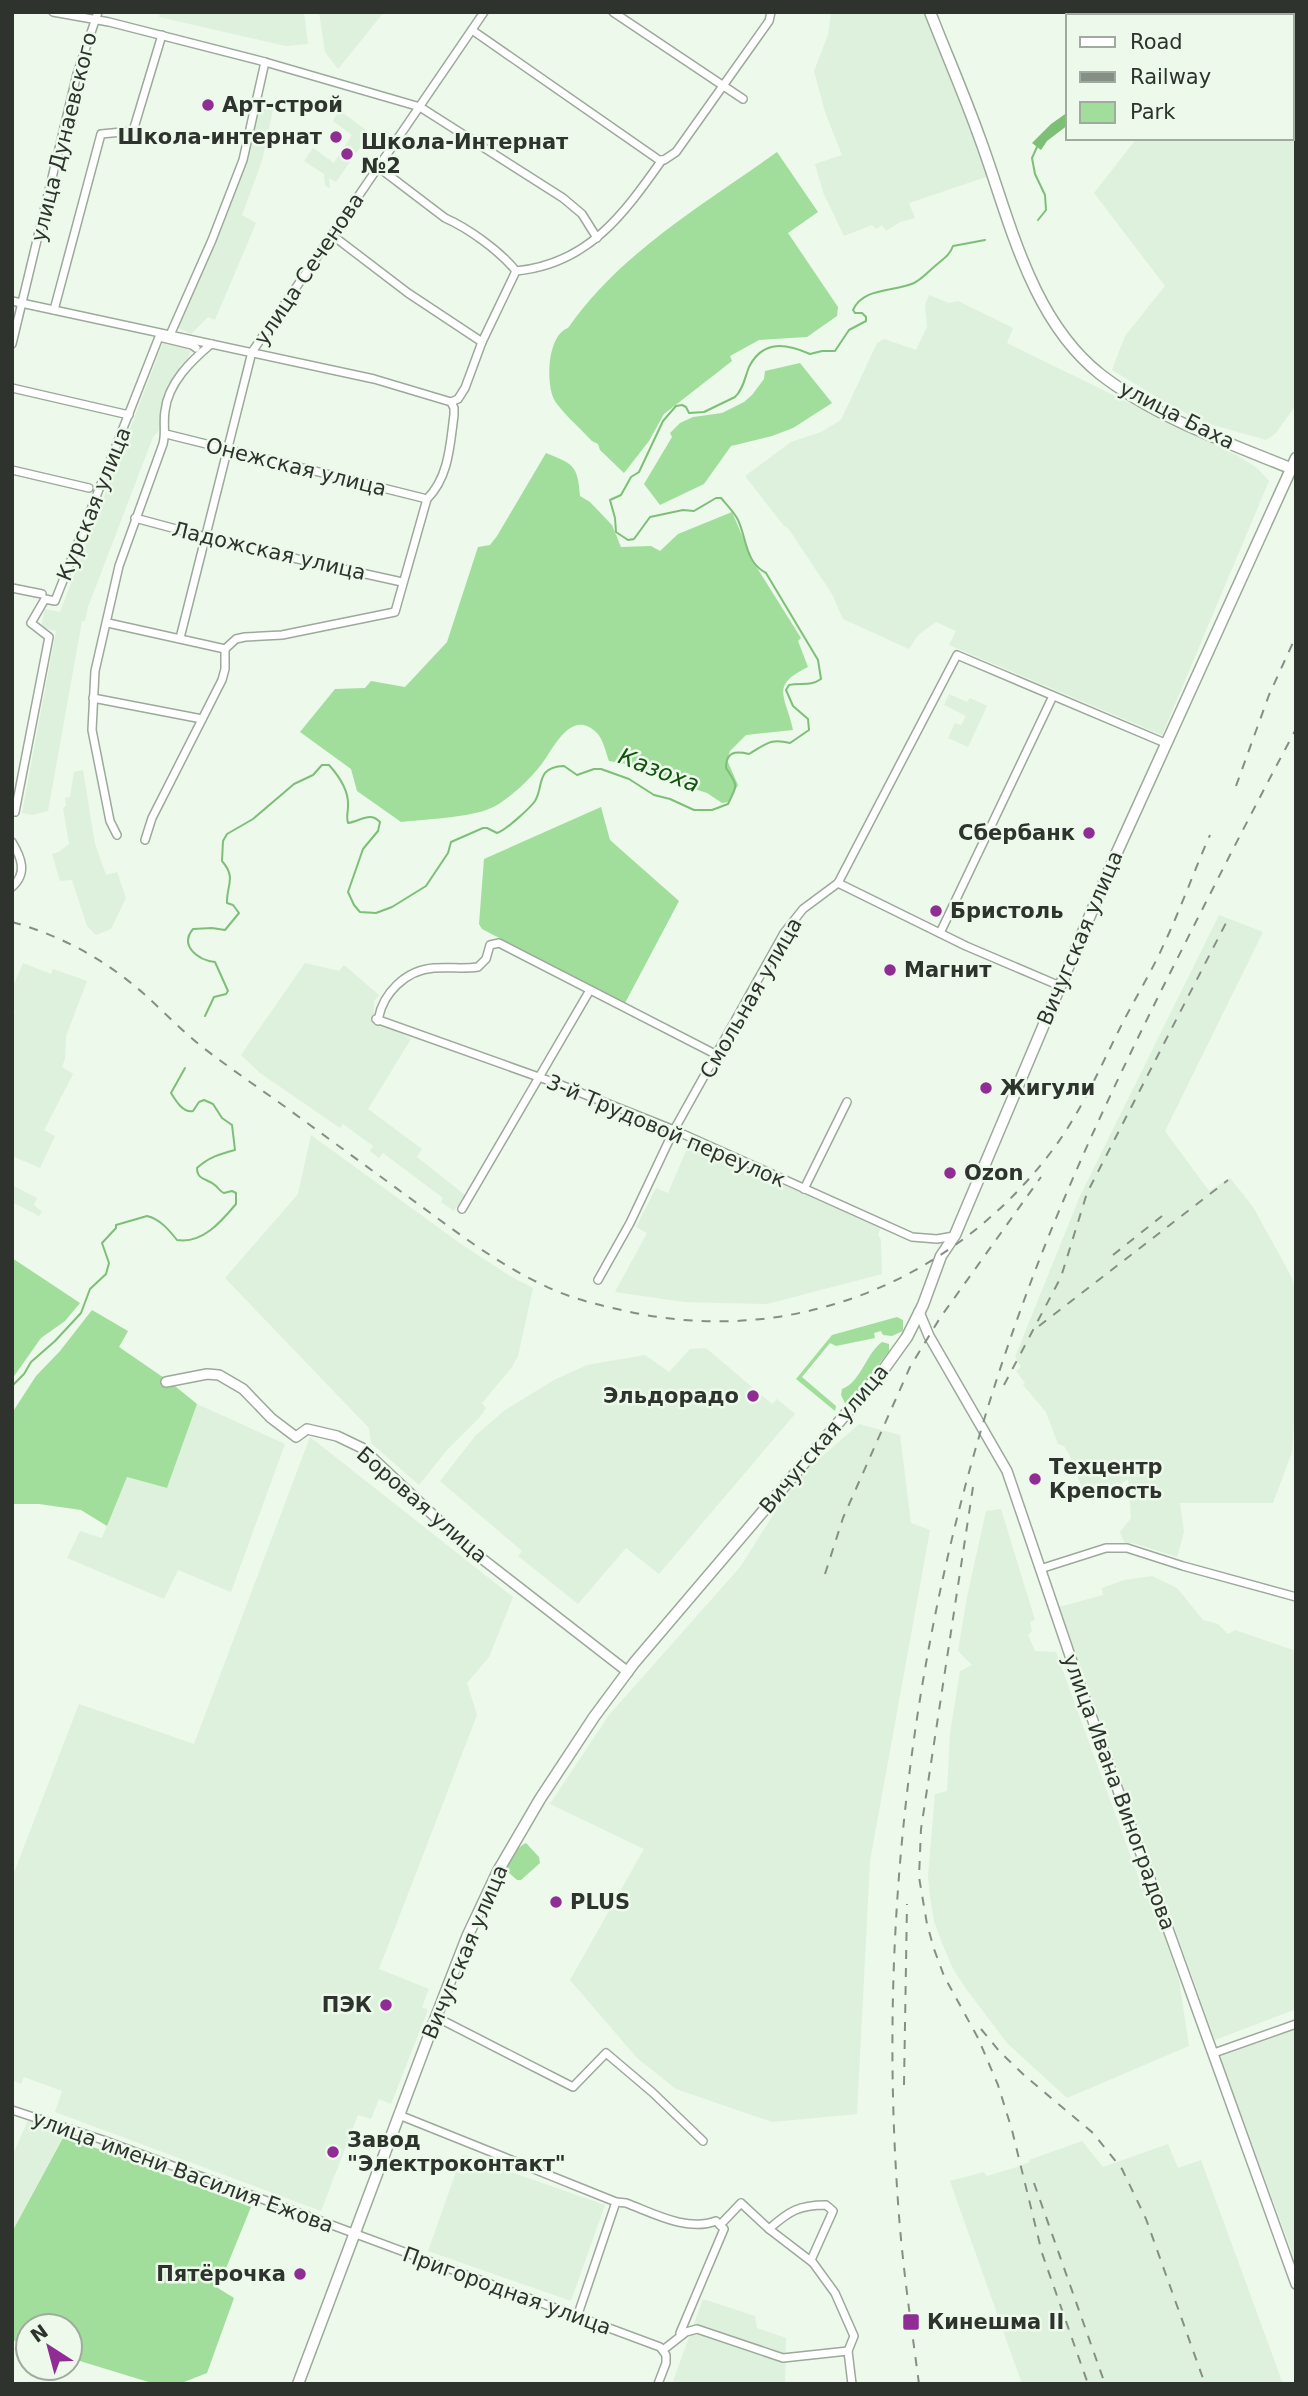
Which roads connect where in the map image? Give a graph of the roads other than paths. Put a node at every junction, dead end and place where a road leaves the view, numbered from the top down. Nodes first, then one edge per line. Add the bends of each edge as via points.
1 (53, 12) edge
2 (98, 12) edge
3 (484, 12) edge
4 (613, 12) edge
5 (930, 12) edge
6 (769, 13) edge
7 (94, 20) junction
8 (472, 30) junction
9 (162, 36) junction
10 (265, 62) junction
11 (723, 88) junction
12 (743, 99) dead end
13 (420, 107) junction
14 (660, 160) junction
15 (378, 167) junction
16 (332, 235) junction
17 (597, 238) junction
18 (516, 271) junction
19 (12, 301) edge
20 (22, 303) junction
21 (54, 310) junction
22 (170, 335) junction
23 (482, 342) junction
24 (12, 344) edge
25 (211, 344) junction
26 (196, 348) dead end
27 (252, 352) junction
28 (12, 388) edge
29 (451, 402) junction
30 (129, 415) junction
31 (166, 434) junction
32 (229, 450) junction
33 (1296, 458) edge
34 (1290, 468) junction
35 (12, 470) edge
36 (89, 488) dead end
37 (427, 499) junction
38 (135, 518) junction
39 (206, 537) junction
40 (402, 582) junction
41 (12, 588) edge
42 (42, 594) dead end
43 (108, 623) junction
44 (180, 638) junction
45 (225, 649) junction
46 (1053, 696) junction
47 (93, 698) junction
48 (202, 719) junction
49 (1165, 743) junction
50 (15, 812) dead end
51 (117, 835) dead end
52 (145, 840) dead end
53 (12, 842) edge
54 (838, 883) junction
55 (12, 887) edge
56 (940, 933) junction
57 (1060, 986) junction
58 (590, 990) junction
59 (717, 1055) junction
60 (539, 1077) junction
61 (847, 1102) dead end
62 (674, 1130) junction
63 (804, 1189) junction
64 (462, 1209) dead end
65 (955, 1236) junction
66 (598, 1280) dead end
67 (919, 1312) junction
68 (166, 1382) dead end
69 (1040, 1569) junction
70 (1296, 1597) edge
71 (628, 1672) junction
72 (436, 2017) junction
73 (1296, 2024) edge
74 (1214, 2053) junction
75 (12, 2109) edge
76 (399, 2115) junction
77 (703, 2141) dead end
78 (616, 2202) junction
79 (718, 2223) junction
80 (769, 2229) junction
81 (354, 2235) junction
82 (812, 2262) junction
83 (1296, 2284) edge
84 (577, 2317) junction
85 (680, 2333) dead end
86 (662, 2349) junction
87 (848, 2351) junction
88 (298, 2384) edge
89 (659, 2384) edge
90 (852, 2384) edge

1 - 7 street
2 - 7 street, улица Дунаевского
3 - 8 street, улица Сеченова
4 - 11 street
5 - 34 main road, улица Баха via 1014,237 1062,334 1099,373 1138,399
6 - 11 street via 769,21
7 - 9 street
7 - 20 street, улица Дунаевского
8 - 13 street, улица Сеченова
8 - 14 street
9 - 10 street
9 - 21 street via 133,131 102,134
10 - 13 street
10 - 22 street via 243,160
11 - 12 street
11 - 14 street via 676,152
13 - 15 street, улица Сеченова
13 - 17 street via 563,198 582,214
14 - 17 street via 642,188
15 - 16 street, улица Сеченова
15 - 18 street
16 - 23 street
16 - 27 street, улица Сеченова
17 - 18 street via 562,261
18 - 23 street
19 - 20 street
20 - 21 street
20 - 24 street, улица Дунаевского
21 - 22 street
22 - 25 street
23 - 29 street via 465,388
25 - 27 street
25 - 31 street, Курская улица via 178,378 165,411
26 - 30 street, Курская улица via 159,337
27 - 29 street via 374,379
27 - 32 street, улица Сеченова
28 - 30 street
29 - 37 street via 454,415 446,466
30 - 50 street, Курская улица via 55,601 45,599 31,623 49,637
31 - 32 street, Онежская улица
31 - 38 street, Курская улица
32 - 37 street, Онежская улица
32 - 39 street, улица Сеченова
33 - 34 main road, Вичугская улица
34 - 49 main road, Вичугская улица
35 - 36 street
37 - 40 street
38 - 39 street, Ладожская улица
38 - 43 street, Курская улица
39 - 40 street, Ладожская улица
39 - 44 street, улица Сеченова
40 - 45 street via 395,612 282,635 245,637
41 - 42 street
43 - 44 street
43 - 47 street, Курская улица
44 - 45 street
45 - 48 street via 222,680
46 - 49 street
46 - 54 street, Смольная улица via 957,655
46 - 56 street
47 - 48 street
47 - 51 street, Курская улица via 92,730 110,821
48 - 52 street
49 - 57 main road, Вичугская улица
53 - 55 street via 22,865 20,878
54 - 56 street
54 - 59 street, Смольная улица via 813,900 789,926
56 - 57 street
57 - 65 main road, Вичугская улица
58 - 59 street
58 - 60 street
58 - 60 street, 3-й Трудовой переулок via 494,943 483,965 425,970 398,984 382,1003 377,1020
59 - 62 street, Смольная улица
60 - 62 street, 3-й Трудовой переулок
60 - 64 street
61 - 63 street
62 - 63 street, 3-й Трудовой переулок
62 - 66 street, Смольная улица
63 - 65 street, 3-й Трудовой переулок via 912,1237
65 - 67 main road, Вичугская улица via 941,1256
67 - 69 street, улица Ивана Виноградова via 1007,1471
67 - 71 main road, Вичугская улица via 891,1361
68 - 71 street, Боровая улица via 219,1375 243,1389 296,1437 307,1429 362,1448 467,1547
69 - 70 street via 1106,1548 1127,1548
69 - 74 street, улица Ивана Виноградова
71 - 72 main road, Вичугская улица via 540,1799 498,1871
72 - 76 main road, Вичугская улица
72 - 77 street via 573,2087 606,2053
73 - 74 street
74 - 83 street, улица Ивана Виноградова
75 - 81 street, улица имени Василия Ежова
76 - 78 street
76 - 81 main road, Вичугская улица
78 - 79 street via 692,2225
78 - 84 street
79 - 80 street via 741,2203
79 - 85 street via 724,2229
80 - 82 street
80 - 82 street via 805,2205 826,2204 833,2211
81 - 84 street, Пригородная улица
81 - 88 main road, Вичугская улица
82 - 87 street via 835,2293 854,2336
84 - 86 street, Пригородная улица
86 - 87 street via 696,2329 777,2357
86 - 89 street via 666,2363
87 - 90 street

